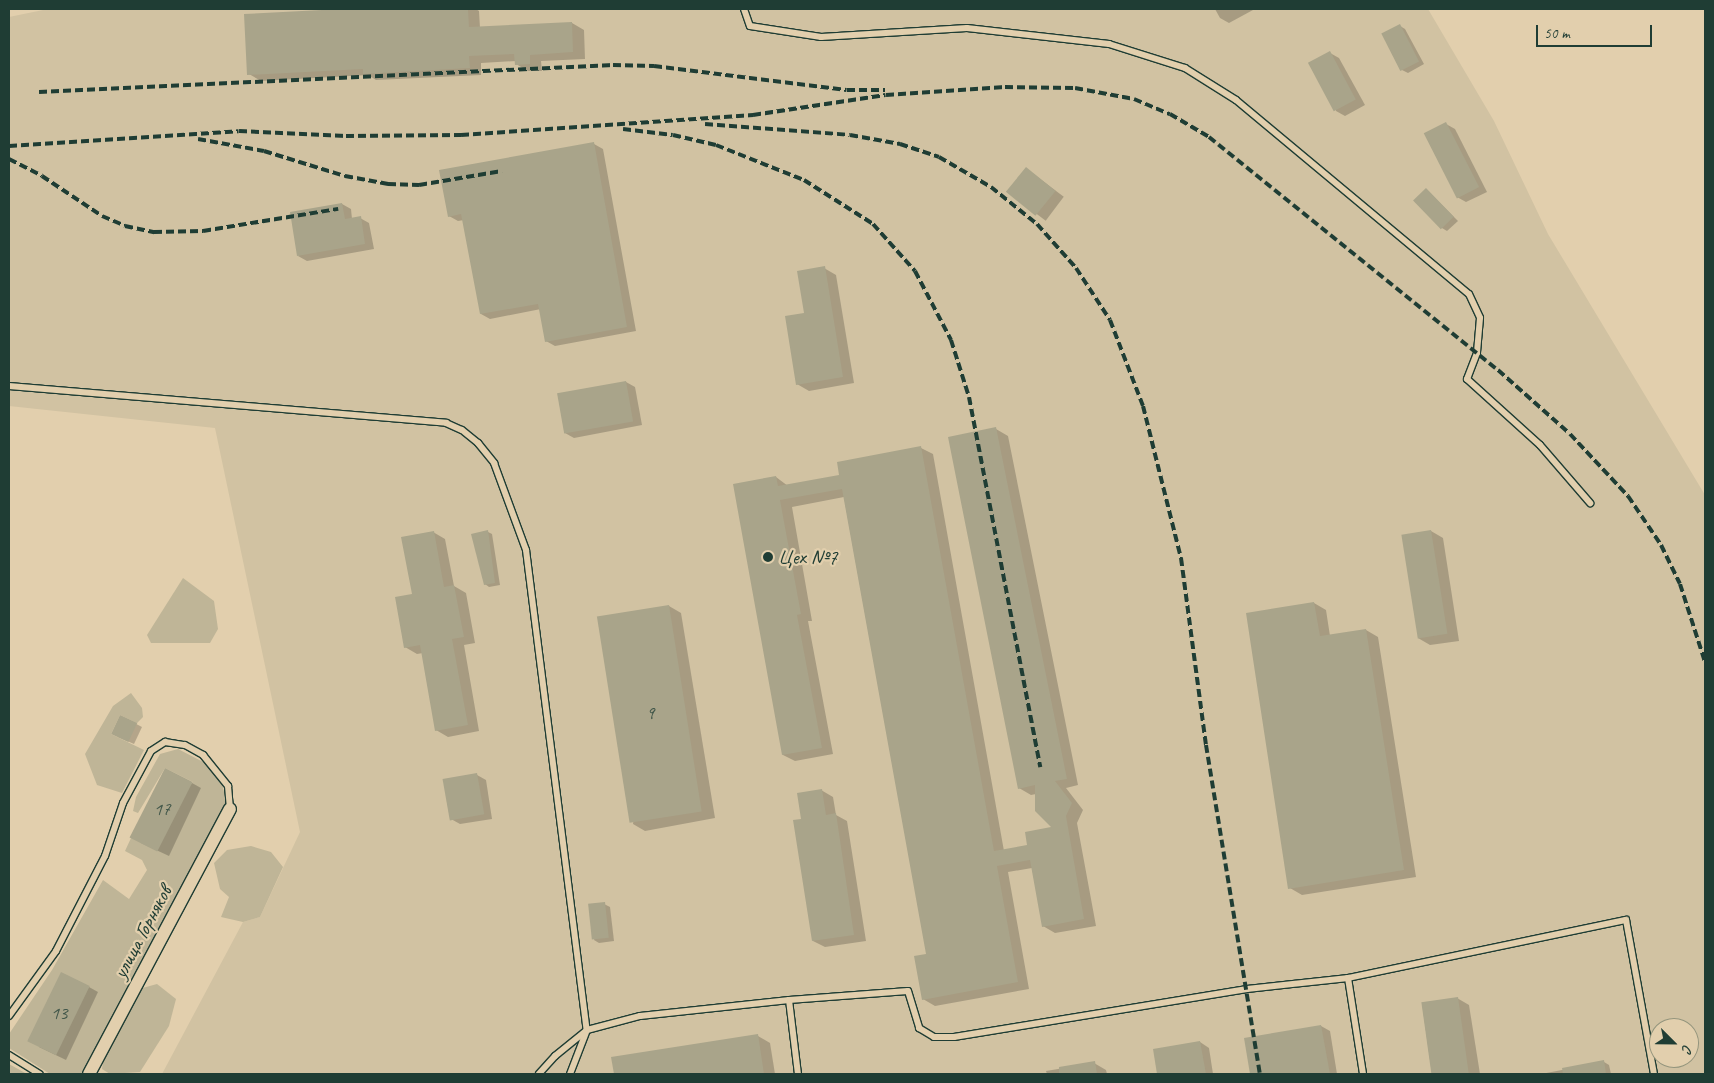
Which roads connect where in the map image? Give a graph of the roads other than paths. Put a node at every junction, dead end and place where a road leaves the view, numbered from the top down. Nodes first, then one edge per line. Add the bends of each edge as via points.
1 (744, 9) edge
2 (9, 386) edge
3 (1590, 503) dead end
4 (230, 809) joint
5 (1348, 978) junction
6 (789, 1000) junction
7 (9, 1016) edge
8 (587, 1030) junction
9 (9, 1055) edge
10 (40, 1074) edge
11 (89, 1074) edge
12 (539, 1074) edge
13 (570, 1074) edge
14 (798, 1074) edge
15 (1364, 1074) edge
16 (1654, 1074) edge

1 - 3 lane via 750,26 821,37 967,28 1109,44 1185,68 1236,100 1469,294 1480,318 1477,353 1467,378 1540,445
2 - 8 lane via 437,422 462,430 478,443 494,463 526,550
4 - 7 lane via 228,786 204,755 185,745 165,742 151,750 123,803 105,856 56,950
4 - 11 street, улица Горняков
5 - 6 lane via 1246,989 944,1038 925,1034 919,1028 908,991
5 - 15 lane
5 - 16 lane via 1626,920
6 - 8 lane via 640,1016
6 - 14 lane
8 - 12 lane
8 - 13 lane
9 - 10 lane

